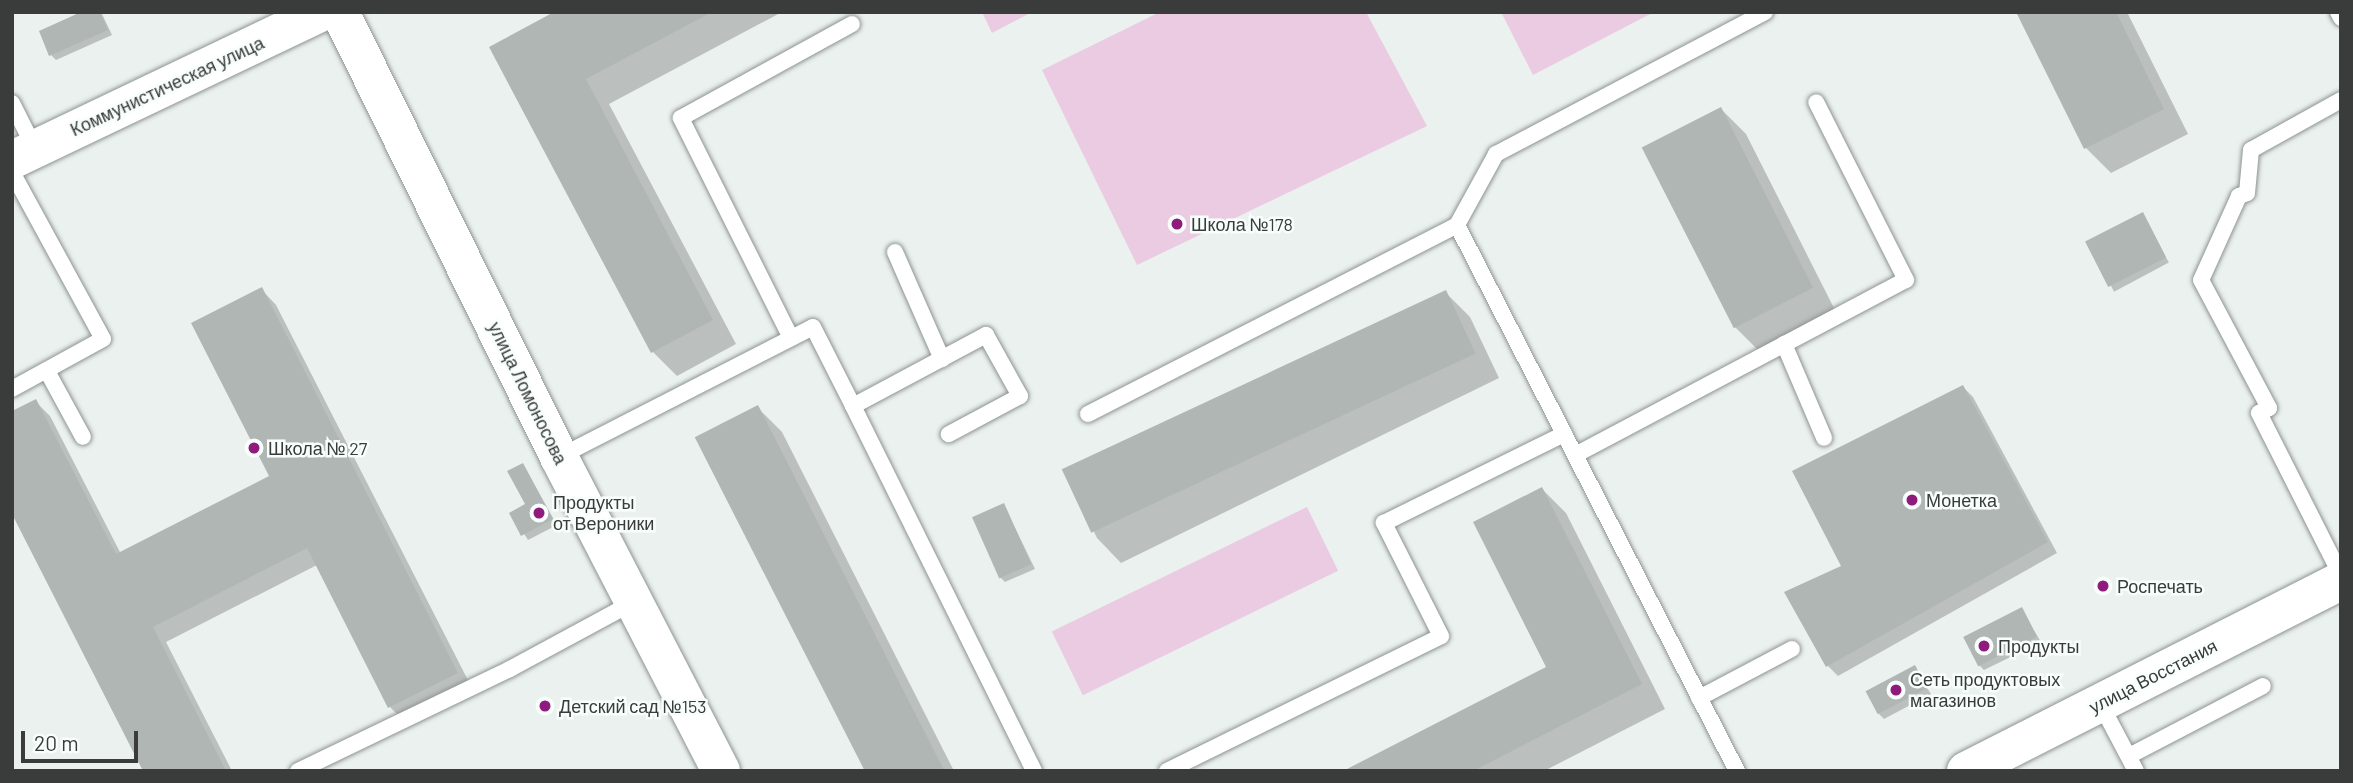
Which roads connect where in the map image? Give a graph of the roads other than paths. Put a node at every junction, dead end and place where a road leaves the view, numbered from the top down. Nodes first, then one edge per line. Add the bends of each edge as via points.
1 (322, 12) edge
2 (340, 12) edge
3 (1765, 12) edge
4 (2338, 12) edge
5 (2341, 18) edge
6 (852, 24) dead end
7 (2341, 100) edge
8 (1816, 102) dead end
9 (12, 103) edge
10 (20, 160) edge
11 (1457, 225) junction
12 (895, 253) dead end
13 (791, 338) junction
14 (1784, 344) junction
15 (942, 359) junction
16 (47, 370) junction
17 (12, 388) edge
18 (853, 407) junction
19 (1088, 414) dead end
20 (949, 434) dead end
21 (1564, 434) junction
22 (83, 437) dead end
23 (1824, 438) dead end
24 (1577, 454) junction
25 (559, 457) junction
26 (2341, 575) edge
27 (2341, 581) edge
28 (634, 602) junction
29 (1792, 649) dead end
30 (2263, 686) dead end
31 (1699, 698) junction
32 (2100, 703) junction
33 (2132, 763) edge
34 (298, 771) edge
35 (721, 771) edge
36 (1034, 771) edge
37 (1167, 771) edge
38 (1737, 771) edge
39 (1966, 771) edge

1 - 10 street, Коммунистическая улица
2 - 25 street, улица Ломоносова
3 - 11 lane via 1496,154
4 - 5 lane
6 - 13 lane via 681,118
7 - 26 lane via 2251,149 2247,193 2239,196 2202,280 2269,408 2259,413
8 - 14 lane via 1906,280
9 - 10 lane
10 - 16 lane via 103,339
11 - 19 lane
11 - 21 lane
12 - 15 lane
13 - 18 lane via 813,327
13 - 25 lane
14 - 23 lane
14 - 24 lane
15 - 18 lane
15 - 20 lane via 986,335 1020,396
16 - 17 lane
16 - 22 lane
18 - 36 lane
21 - 24 lane
21 - 37 lane via 1384,523 1441,636
24 - 31 lane
25 - 28 street, улица Ломоносова
27 - 32 street, улица Восстания
28 - 34 lane via 510,669
28 - 35 street, улица Ломоносова
29 - 31 lane
30 - 33 lane
31 - 38 lane
32 - 33 lane
32 - 39 street, улица Восстания

